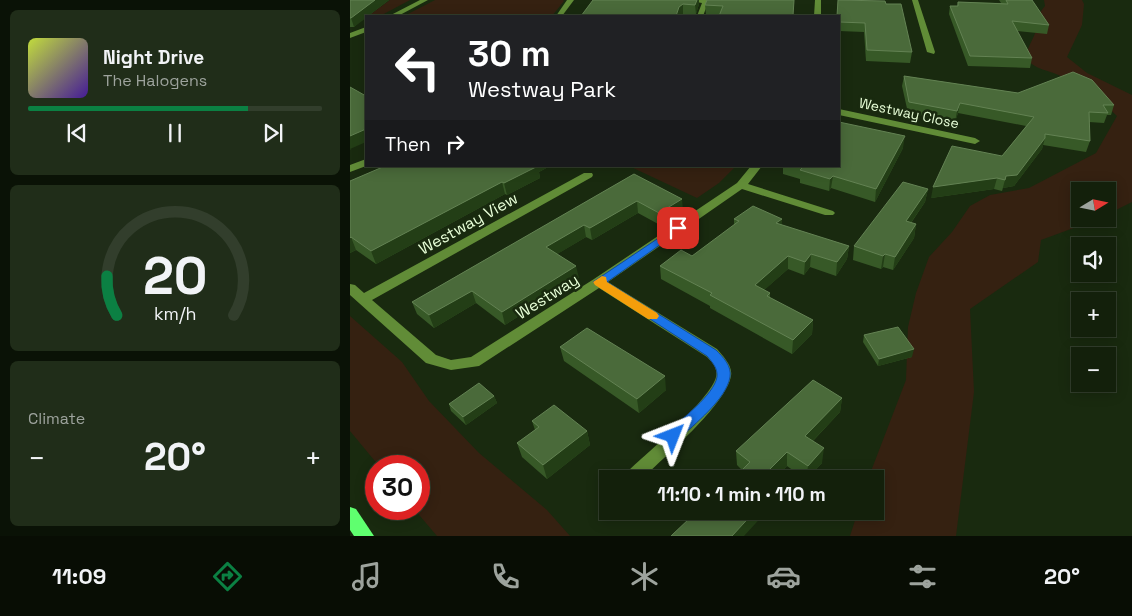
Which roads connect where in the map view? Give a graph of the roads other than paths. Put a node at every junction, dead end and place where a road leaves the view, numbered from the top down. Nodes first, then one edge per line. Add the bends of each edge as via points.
1 (425, 0) edge
2 (571, 0) edge
3 (688, 0) edge
4 (706, 0) edge
5 (818, 0) edge
6 (915, 0) edge
7 (727, 2) edge
8 (395, 15) edge
9 (560, 15) edge
10 (700, 15) edge
11 (818, 15) edge
12 (365, 30) edge
13 (350, 36) edge
14 (930, 52) dead end
15 (840, 112) edge
16 (974, 141) dead end
17 (365, 162) edge
18 (756, 167) edge
19 (350, 169) edge
20 (588, 175) dead end
21 (740, 185) junction
22 (829, 213) dead end
23 (599, 282) junction
24 (350, 288) edge
25 (364, 299) junction
26 (640, 470) edge
27 (350, 514) edge
28 (365, 536) edge

1 - 8 street
2 - 9 street
3 - 4 street
4 - 7 street
4 - 10 street
5 - 11 street
6 - 14 street
12 - 13 street
15 - 16 street, Westway Close
17 - 19 street
18 - 21 street, Westway
20 - 25 street, Westway View
21 - 22 street
21 - 23 street, Westway
23 - 25 street, Westway via 474,362 452,365 431,359
23 - 26 street via 712,353 721,363 724,376 715,395
24 - 25 street, Westway
27 - 28 main road

